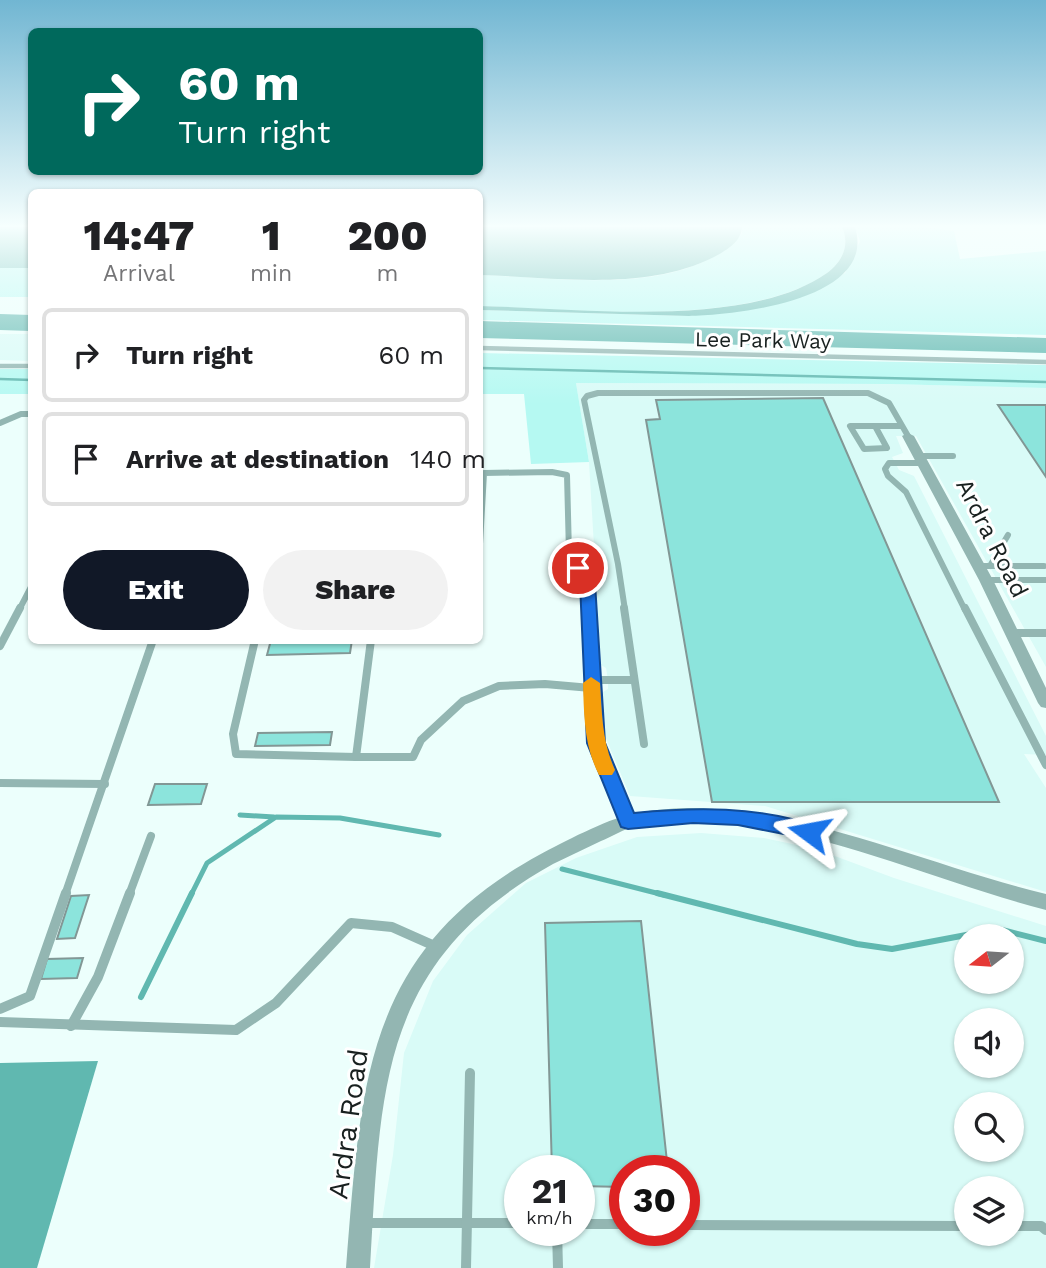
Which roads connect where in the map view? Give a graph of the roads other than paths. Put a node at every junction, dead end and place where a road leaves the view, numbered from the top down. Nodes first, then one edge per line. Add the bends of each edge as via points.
1 (483, 348) edge
2 (1046, 362) edge
3 (0, 366) edge
4 (28, 366) edge
5 (28, 414) edge
6 (0, 423) edge
7 (875, 426) junction
8 (905, 431) junction
9 (953, 456) dead end
10 (922, 459) junction
11 (483, 473) edge
12 (1008, 535) dead end
13 (984, 566) junction
14 (1044, 566) dead end
15 (986, 580) junction
16 (1046, 580) edge
17 (28, 593) edge
18 (1011, 633) junction
19 (1046, 633) edge
20 (152, 644) edge
21 (254, 644) edge
22 (370, 644) edge
23 (0, 646) edge
24 (634, 680) junction
25 (591, 684) junction
26 (1046, 703) edge
27 (644, 744) dead end
28 (356, 757) junction
29 (1046, 765) edge
30 (0, 783) edge
31 (105, 784) junction
32 (828, 820) dead end
33 (628, 821) junction
34 (809, 832) junction
35 (151, 836) dead end
36 (1046, 902) edge
37 (438, 947) junction
38 (0, 1009) edge
39 (0, 1022) edge
40 (71, 1026) junction
41 (470, 1073) dead end
42 (468, 1222) junction
43 (362, 1223) junction
44 (504, 1223) edge
45 (700, 1225) edge
46 (954, 1226) edge
47 (1024, 1226) edge
48 (1046, 1230) edge
49 (557, 1246) edge
50 (358, 1268) edge
51 (467, 1268) edge
52 (558, 1268) edge

1 - 2 lane, Lee Park Way
3 - 4 lane
5 - 6 lane
7 - 7 lane via 850,426 864,449 886,450
7 - 8 lane
8 - 10 street, Ardra Road
8 - 24 lane via 884,398 868,394 586,396 618,564
9 - 10 lane
10 - 13 street, Ardra Road
10 - 29 lane via 889,463 885,465 888,475 906,492
11 - 25 lane via 567,475 569,552 587,583
12 - 13 lane
13 - 14 lane
13 - 15 street, Ardra Road
15 - 16 lane
15 - 18 street, Ardra Road
17 - 23 lane
18 - 19 lane
18 - 26 street, Ardra Road
20 - 31 lane
21 - 28 lane via 233,734 236,754
22 - 28 lane
24 - 25 lane
24 - 27 lane
25 - 28 lane via 499,686 463,701 421,740 413,757
25 - 33 lane via 598,754
30 - 31 lane
31 - 38 lane via 30,996
32 - 34 lane
33 - 34 street, Ardra Road via 693,815 738,818
33 - 37 street, Ardra Road via 512,878 470,911
34 - 36 street, Ardra Road
35 - 40 lane via 98,977
37 - 40 lane via 392,927 351,923 276,1003 236,1030
37 - 43 street, Ardra Road via 409,990 376,1083
39 - 40 lane
41 - 42 lane
42 - 43 lane
42 - 44 lane
42 - 51 lane
43 - 50 street, Ardra Road
45 - 46 lane
47 - 48 lane
49 - 52 lane

